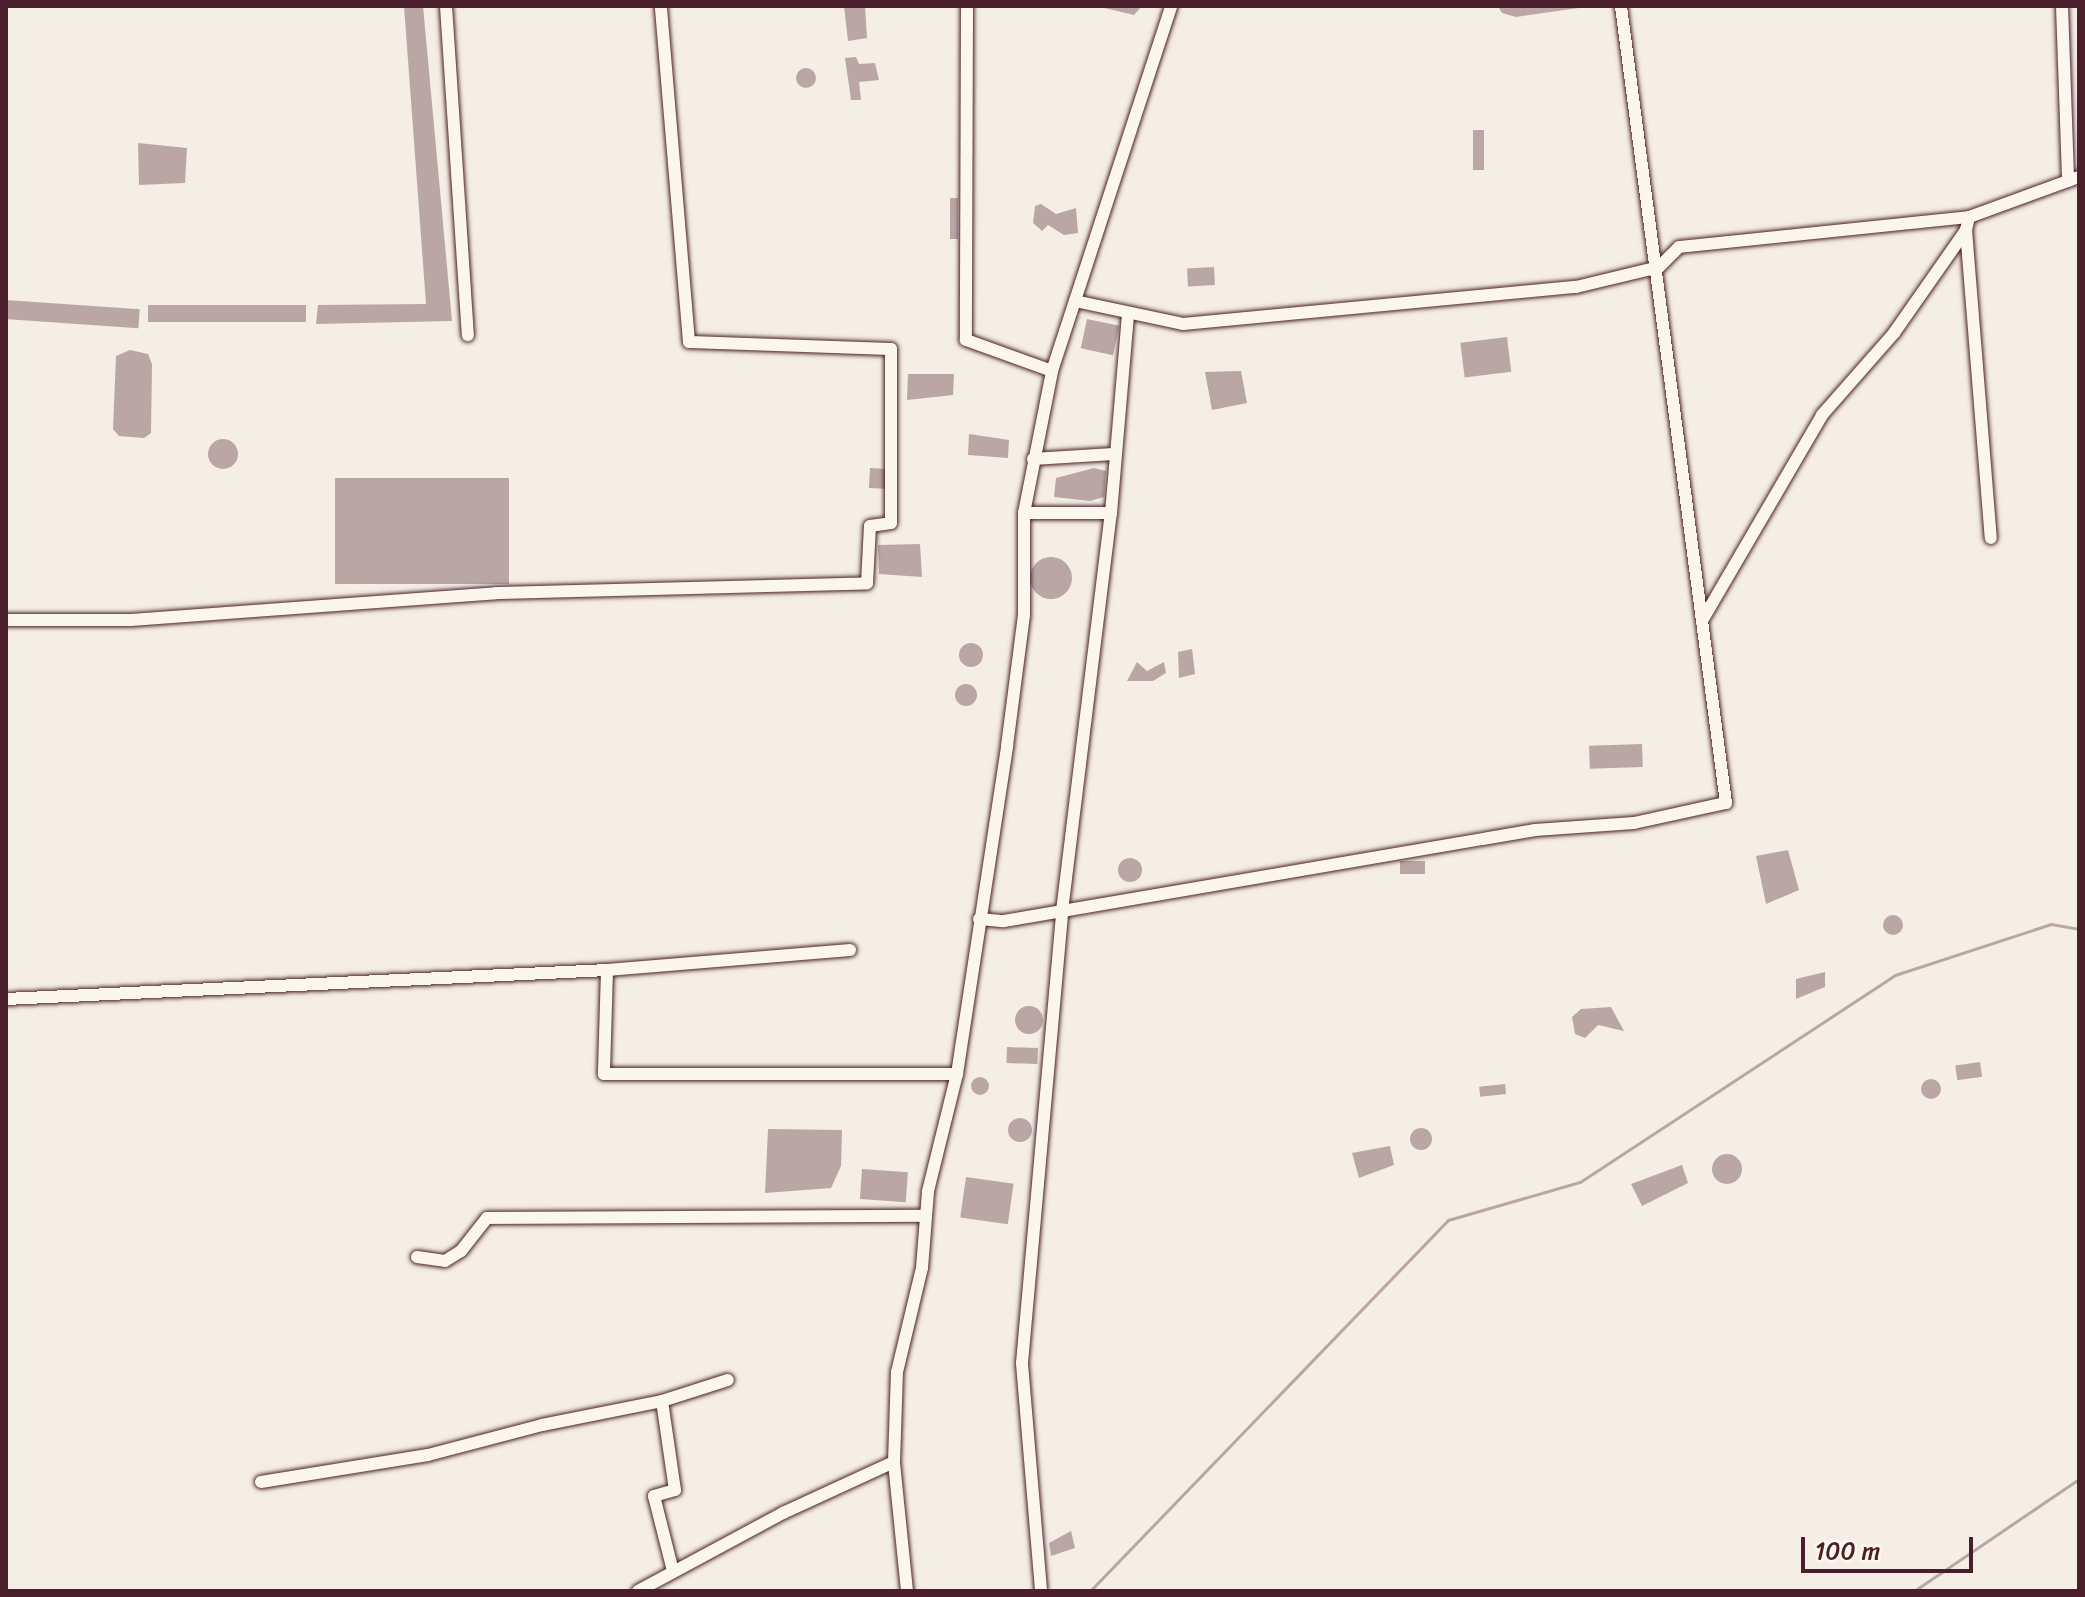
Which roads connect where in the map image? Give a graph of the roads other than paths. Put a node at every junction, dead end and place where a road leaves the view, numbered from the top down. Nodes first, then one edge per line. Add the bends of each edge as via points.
1 (446, 6) edge
2 (661, 6) edge
3 (967, 6) edge
4 (1171, 6) edge
5 (1621, 6) edge
6 (2062, 6) edge
7 (2073, 179) edge
8 (1967, 223) junction
9 (1659, 267) junction
10 (1075, 301) junction
11 (1128, 314) junction
12 (468, 335) dead end
13 (1052, 371) junction
14 (1113, 454) junction
15 (1033, 459) junction
16 (1024, 513) junction
17 (1111, 513) junction
18 (1991, 538) dead end
19 (6, 620) edge
20 (1702, 620) junction
21 (1062, 911) junction
22 (979, 919) junction
23 (850, 950) dead end
24 (607, 970) junction
25 (6, 999) edge
26 (957, 1074) junction
27 (925, 1216) junction
28 (417, 1257) dead end
29 (728, 1380) dead end
30 (662, 1401) junction
31 (894, 1462) junction
32 (261, 1482) dead end
33 (673, 1571) junction
34 (1041, 1590) edge
35 (638, 1591) edge
36 (907, 1591) edge

1 - 12 street
2 - 19 street via 689,342 891,349 891,523 870,526 867,583 496,593 131,620
3 - 13 street via 966,340
4 - 10 street
5 - 9 street
6 - 7 street
7 - 8 street
8 - 9 street via 1679,247
8 - 18 street
8 - 20 street via 1894,333 1822,415
9 - 11 street via 1576,287 1183,324
9 - 20 street
10 - 11 street
10 - 13 street
11 - 14 street
13 - 15 street
14 - 15 street
14 - 17 street
15 - 16 street
16 - 17 street
16 - 22 street via 1024,615
17 - 21 street
20 - 21 street via 1726,803 1634,823 1535,830
21 - 22 street via 1004,921
21 - 34 street via 1022,1363
22 - 26 street
23 - 24 street
24 - 25 street
24 - 26 street via 604,1074
26 - 27 street
27 - 28 street via 487,1218 461,1251 445,1261
27 - 31 street via 922,1268 897,1372
29 - 30 street
30 - 32 street via 428,1455
30 - 33 street via 675,1490 654,1496
31 - 33 street
31 - 36 street
33 - 35 street

